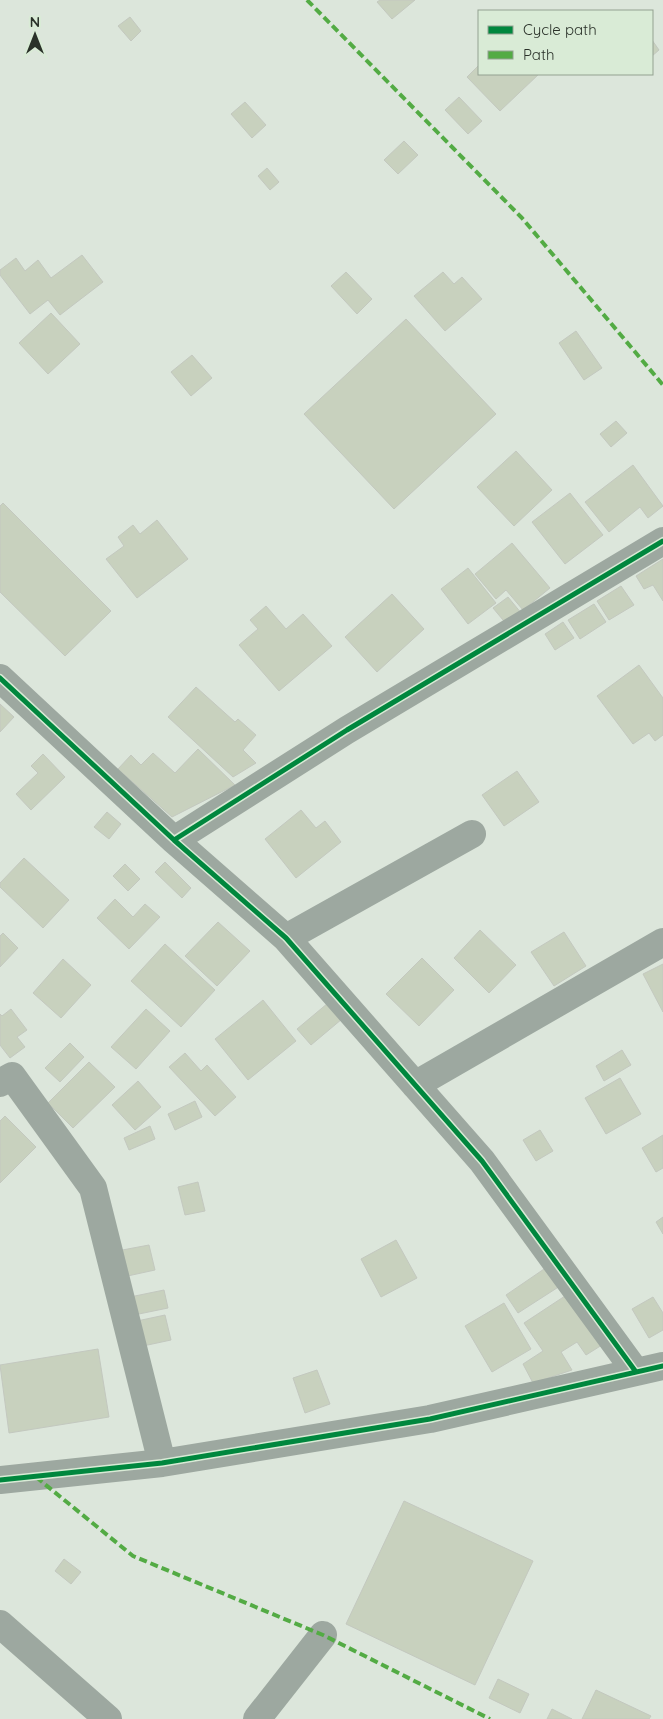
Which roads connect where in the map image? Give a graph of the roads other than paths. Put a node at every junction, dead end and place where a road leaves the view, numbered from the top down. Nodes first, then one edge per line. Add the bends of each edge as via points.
1 (663, 541) edge
2 (0, 678) edge
3 (472, 834) dead end
4 (174, 840) junction
5 (286, 938) junction
6 (663, 942) edge
7 (0, 1083) edge
8 (415, 1085) junction
9 (663, 1366) edge
10 (636, 1372) junction
11 (162, 1463) junction
12 (0, 1480) edge
13 (0, 1624) edge
14 (323, 1635) dead end
15 (108, 1719) edge
16 (257, 1719) edge

1 - 4 street via 347,730
2 - 4 street
3 - 5 street
4 - 5 street
5 - 8 street
6 - 8 street
7 - 11 street via 12,1076 94,1188
8 - 10 street via 482,1161
9 - 10 street
10 - 11 street via 430,1419
11 - 12 street
13 - 15 street
14 - 16 street

